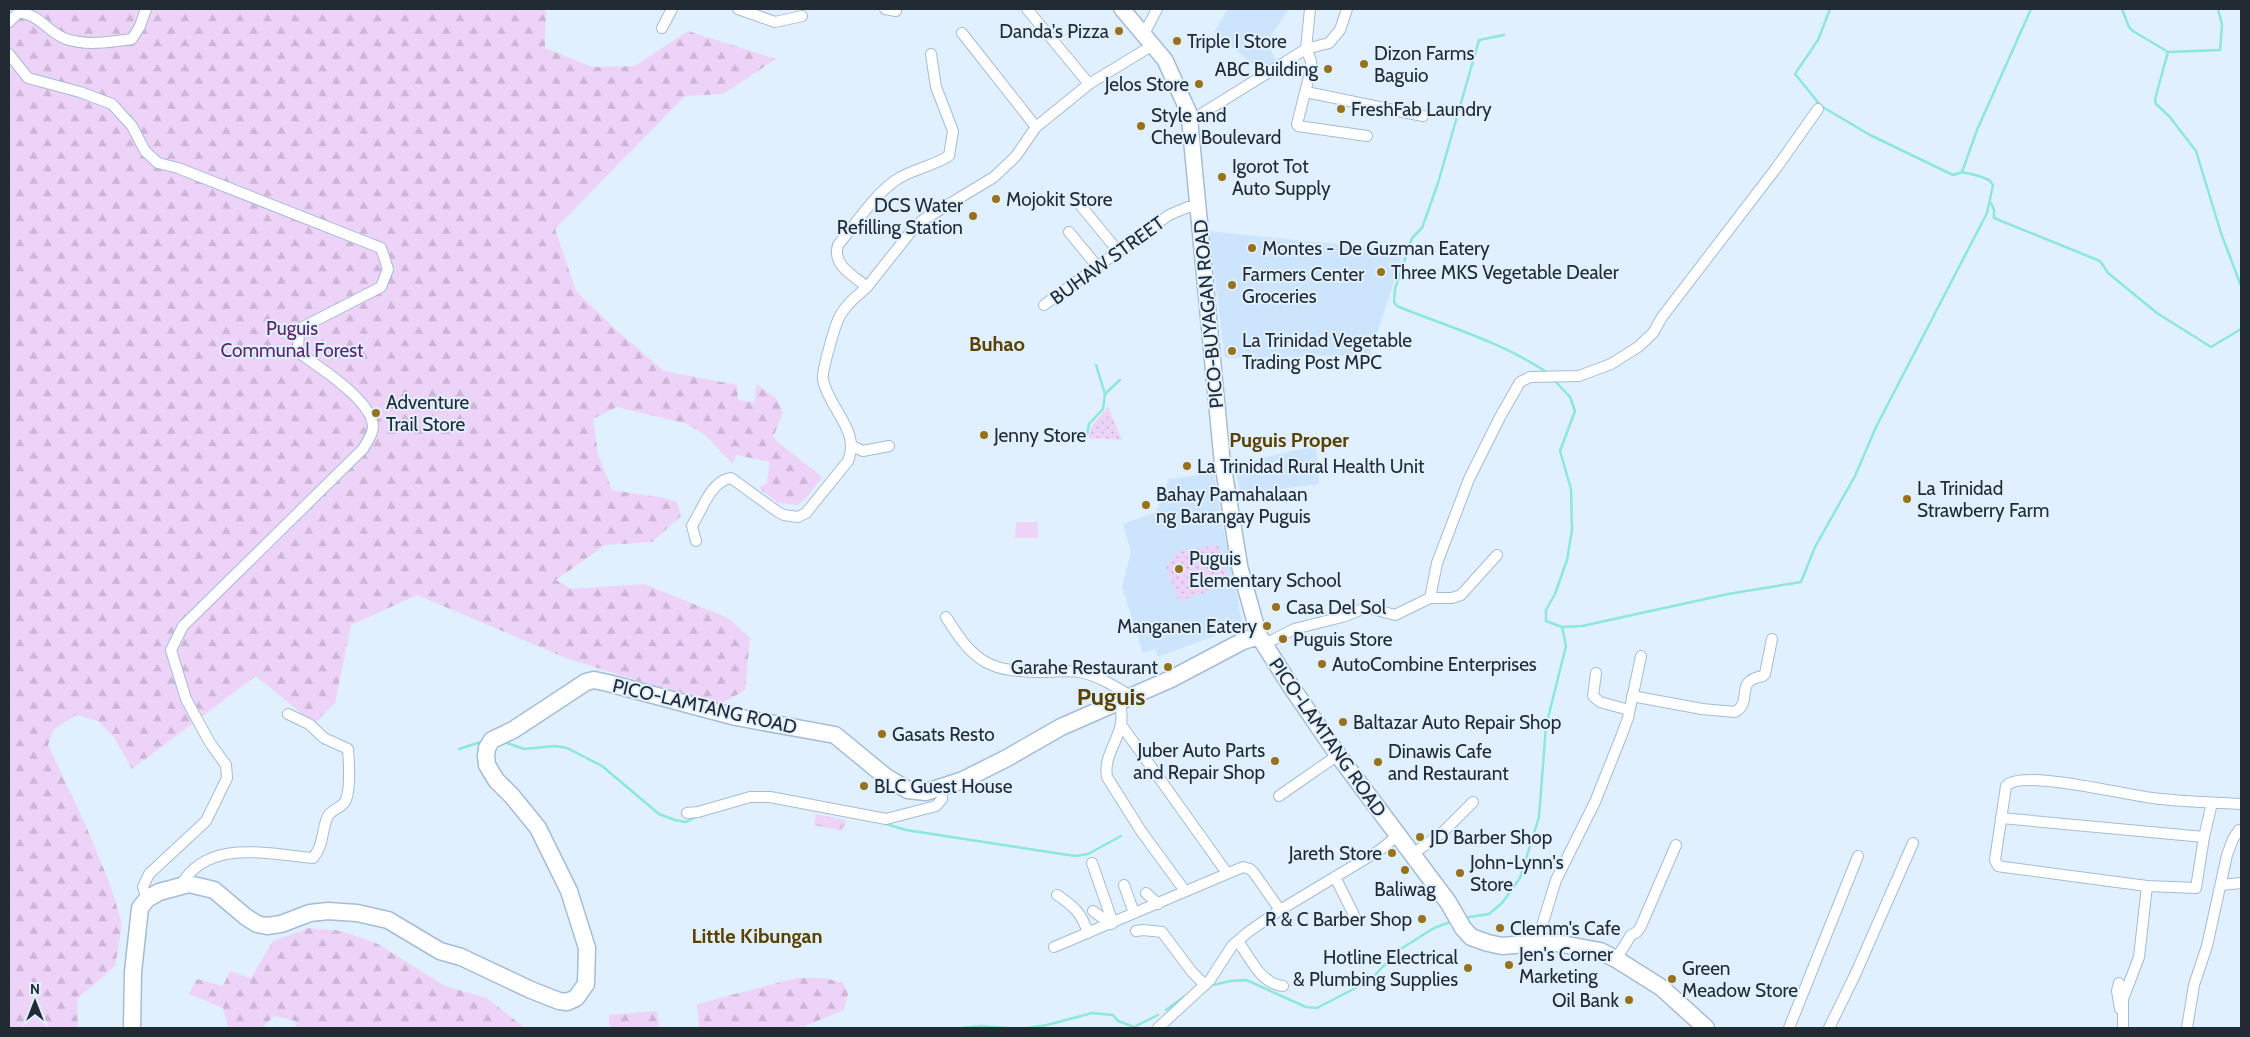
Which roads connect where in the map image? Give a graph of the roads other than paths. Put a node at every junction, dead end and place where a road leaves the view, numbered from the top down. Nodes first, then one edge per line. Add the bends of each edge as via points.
1 (146, 9) edge
2 (672, 9) edge
3 (738, 9) edge
4 (885, 9) edge
5 (1027, 9) edge
6 (1122, 9) edge
7 (1157, 9) edge
8 (1310, 9) edge
9 (1347, 9) edge
10 (896, 11) dead end
11 (802, 16) dead end
12 (9, 22) edge
13 (662, 28) dead end
14 (962, 33) dead end
15 (1148, 39) junction
16 (1306, 49) junction
17 (9, 54) edge
18 (931, 54) dead end
19 (1088, 84) junction
20 (1306, 92) junction
21 (1818, 109) dead end
22 (1423, 116) dead end
23 (1190, 121) junction
24 (1036, 127) junction
25 (1367, 136) dead end
26 (1081, 206) dead end
27 (1193, 207) junction
28 (1069, 232) dead end
29 (1118, 251) junction
30 (1097, 266) junction
31 (867, 287) junction
32 (1044, 305) dead end
33 (852, 446) junction
34 (889, 446) dead end
35 (696, 541) dead end
36 (1497, 555) dead end
37 (1430, 598) junction
38 (946, 616) dead end
39 (1772, 639) dead end
40 (1262, 640) junction
41 (1641, 656) dead end
42 (1596, 673) dead end
43 (1632, 696) junction
44 (1125, 699) junction
45 (1629, 710) junction
46 (288, 714) dead end
47 (1122, 726) junction
48 (1338, 754) junction
49 (941, 787) junction
50 (1279, 796) dead end
51 (1473, 802) dead end
52 (2212, 804) junction
53 (2241, 804) edge
54 (687, 813) dead end
55 (2001, 818) junction
56 (1397, 836) junction
57 (2238, 836) edge
58 (2204, 837) junction
59 (1913, 843) dead end
60 (1676, 845) dead end
61 (1413, 854) junction
62 (1858, 856) dead end
63 (1092, 863) dead end
64 (1227, 873) junction
65 (1335, 877) junction
66 (2241, 883) edge
67 (181, 885) junction
68 (1124, 885) dead end
69 (2221, 885) junction
70 (2147, 886) junction
71 (1185, 891) junction
72 (1146, 893) dead end
73 (1057, 895) dead end
74 (147, 899) junction
75 (1158, 904) junction
76 (1280, 910) junction
77 (1092, 911) dead end
78 (1134, 913) junction
79 (1354, 915) dead end
80 (1112, 923) junction
81 (1136, 931) dead end
82 (1088, 933) junction
83 (1238, 941) junction
84 (1537, 942) junction
85 (1054, 947) dead end
86 (1616, 959) junction
87 (1205, 984) junction
88 (2119, 984) dead end
89 (1283, 986) dead end
90 (2123, 1026) edge
91 (132, 1028) edge
92 (1158, 1028) edge
93 (1706, 1028) edge
94 (1789, 1028) edge
95 (1829, 1028) edge
96 (2187, 1028) edge

1 - 12 street via 132,39 98,43 65,39 32,14 19,12
2 - 13 street
3 - 11 street via 775,22
4 - 10 street
5 - 19 street
6 - 15 main road, PICO-BUYAGAN ROAD
7 - 15 street
8 - 16 street
9 - 16 street via 1340,30 1329,43
14 - 24 street
15 - 19 street
15 - 23 main road, PICO-BUYAGAN ROAD via 1173,74
16 - 20 street via 1311,61
16 - 23 street
17 - 74 street via 28,78 112,104 132,126 145,152 158,163 381,248 388,269 381,288 298,329 298,352 352,392 371,416 373,431 362,449 183,626 171,650 186,699 226,765 227,778 206,821 149,874 143,887
18 - 31 street via 936,88 953,131 952,146 949,156 903,176 887,187 838,245 836,258 840,264
19 - 24 street
20 - 22 street
20 - 25 street via 1296,120 1298,126
21 - 37 street via 1653,333 1638,347 1611,364 1586,374 1530,377 1520,382 1469,479 1437,563
23 - 27 main road, PICO-BUYAGAN ROAD
24 - 31 street via 1016,156 994,177 918,224
26 - 29 street
27 - 29 street, BUHAW STREET via 1169,215
27 - 40 main road, PICO-BUYAGAN ROAD via 1222,459 1239,560
28 - 30 street
29 - 30 street, BUHAW STREET
30 - 32 street, BUHAW STREET
31 - 33 street via 848,303 840,315 822,376 836,411 849,430
33 - 34 street via 863,451
33 - 35 street via 848,461 801,517 784,515 731,478 726,479 713,490 692,526
36 - 37 street via 1461,595
37 - 40 street via 1397,615 1363,609
38 - 44 street via 966,647 988,664 1017,671 1082,673 1112,685
39 - 43 street via 1765,674 1749,681 1743,703 1735,712
40 - 44 main road, PICO-LAMTANG ROAD via 1243,641
40 - 48 main road, PICO-LAMTANG ROAD
41 - 43 street
42 - 45 street via 1593,696 1600,702
43 - 45 street
44 - 47 street
44 - 49 main road, PICO-LAMTANG ROAD via 1061,727 978,773
45 - 84 street via 1604,781 1556,880
46 - 67 street via 309,724 324,738 348,749 348,795 343,804 330,812 320,849 313,858 234,852 218,854 188,872
47 - 64 street
47 - 71 street via 1114,742 1106,774 1135,822
48 - 50 street
48 - 56 main road, PICO-LAMTANG ROAD
49 - 54 street via 942,799 936,806 886,819 750,797
49 - 67 main road, PICO-LAMTANG ROAD via 926,792 908,790 834,734 736,717 594,680 581,684 513,730 492,740 486,756 496,780 538,828 564,878 577,912 587,948 588,974 583,992 568,1002 552,999 440,951 388,920 328,911 267,926 246,917 214,890 198,885
51 - 61 street via 1444,831
52 - 53 street
52 - 55 street via 2151,798 2041,780 2014,780 2006,786
52 - 58 street
55 - 58 street
55 - 70 street via 1994,856 1998,866
56 - 61 main road, PICO-LAMTANG ROAD
56 - 65 street
57 - 69 street
58 - 70 street via 2196,888
59 - 95 street
60 - 86 street via 1641,926 1631,935
61 - 84 main road, PICO-LAMTANG ROAD via 1471,936 1502,946
62 - 94 street
63 - 80 street
64 - 71 street
64 - 76 street via 1243,867 1250,869
65 - 76 street
65 - 79 street
66 - 69 street
67 - 74 main road, PICO-LAMTANG ROAD
68 - 78 street
69 - 96 street via 2194,985
70 - 90 street via 2139,957 2123,999
71 - 75 street
72 - 75 street
73 - 82 street via 1078,911
74 - 91 main road via 140,908 137,930
75 - 78 street
76 - 83 street
77 - 80 street
78 - 80 street
80 - 82 street
81 - 87 street via 1162,932
82 - 85 street
83 - 87 street
83 - 89 street via 1264,978 1272,985
84 - 86 main road, PICO-LAMTANG ROAD via 1600,951
86 - 93 main road, PICO-LAMTANG ROAD via 1662,988
87 - 92 street
88 - 90 street via 2116,991 2119,1022

